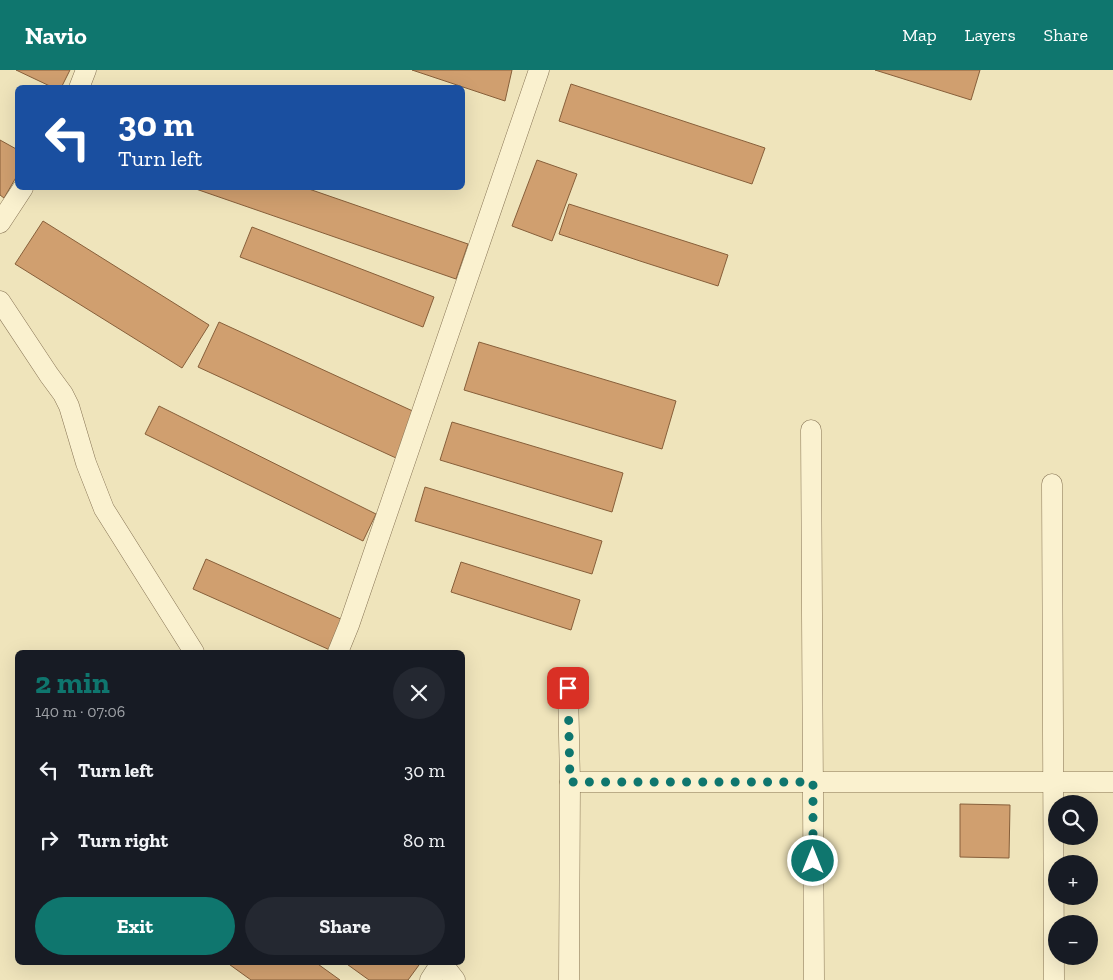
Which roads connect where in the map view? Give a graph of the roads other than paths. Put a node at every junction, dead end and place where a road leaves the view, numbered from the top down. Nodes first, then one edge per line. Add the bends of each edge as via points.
1 (86, 70) edge
2 (539, 70) edge
3 (80, 85) edge
4 (23, 190) edge
5 (0, 223) edge
6 (0, 301) edge
7 (811, 430) dead end
8 (1052, 484) dead end
9 (193, 650) edge
10 (339, 650) edge
11 (568, 688) dead end
12 (570, 782) junction
13 (813, 782) junction
14 (1053, 782) junction
15 (1113, 782) edge
16 (440, 965) edge
17 (443, 965) edge
18 (430, 980) edge
19 (455, 980) edge
20 (569, 980) edge
21 (814, 980) edge
22 (1054, 980) edge

1 - 3 street
2 - 10 street
4 - 5 street
6 - 9 street via 63,394 104,509
7 - 13 street
8 - 14 street
11 - 12 street
12 - 13 street
12 - 20 street
13 - 14 street
13 - 21 street
14 - 15 street
14 - 22 street
16 - 18 street
17 - 19 street

